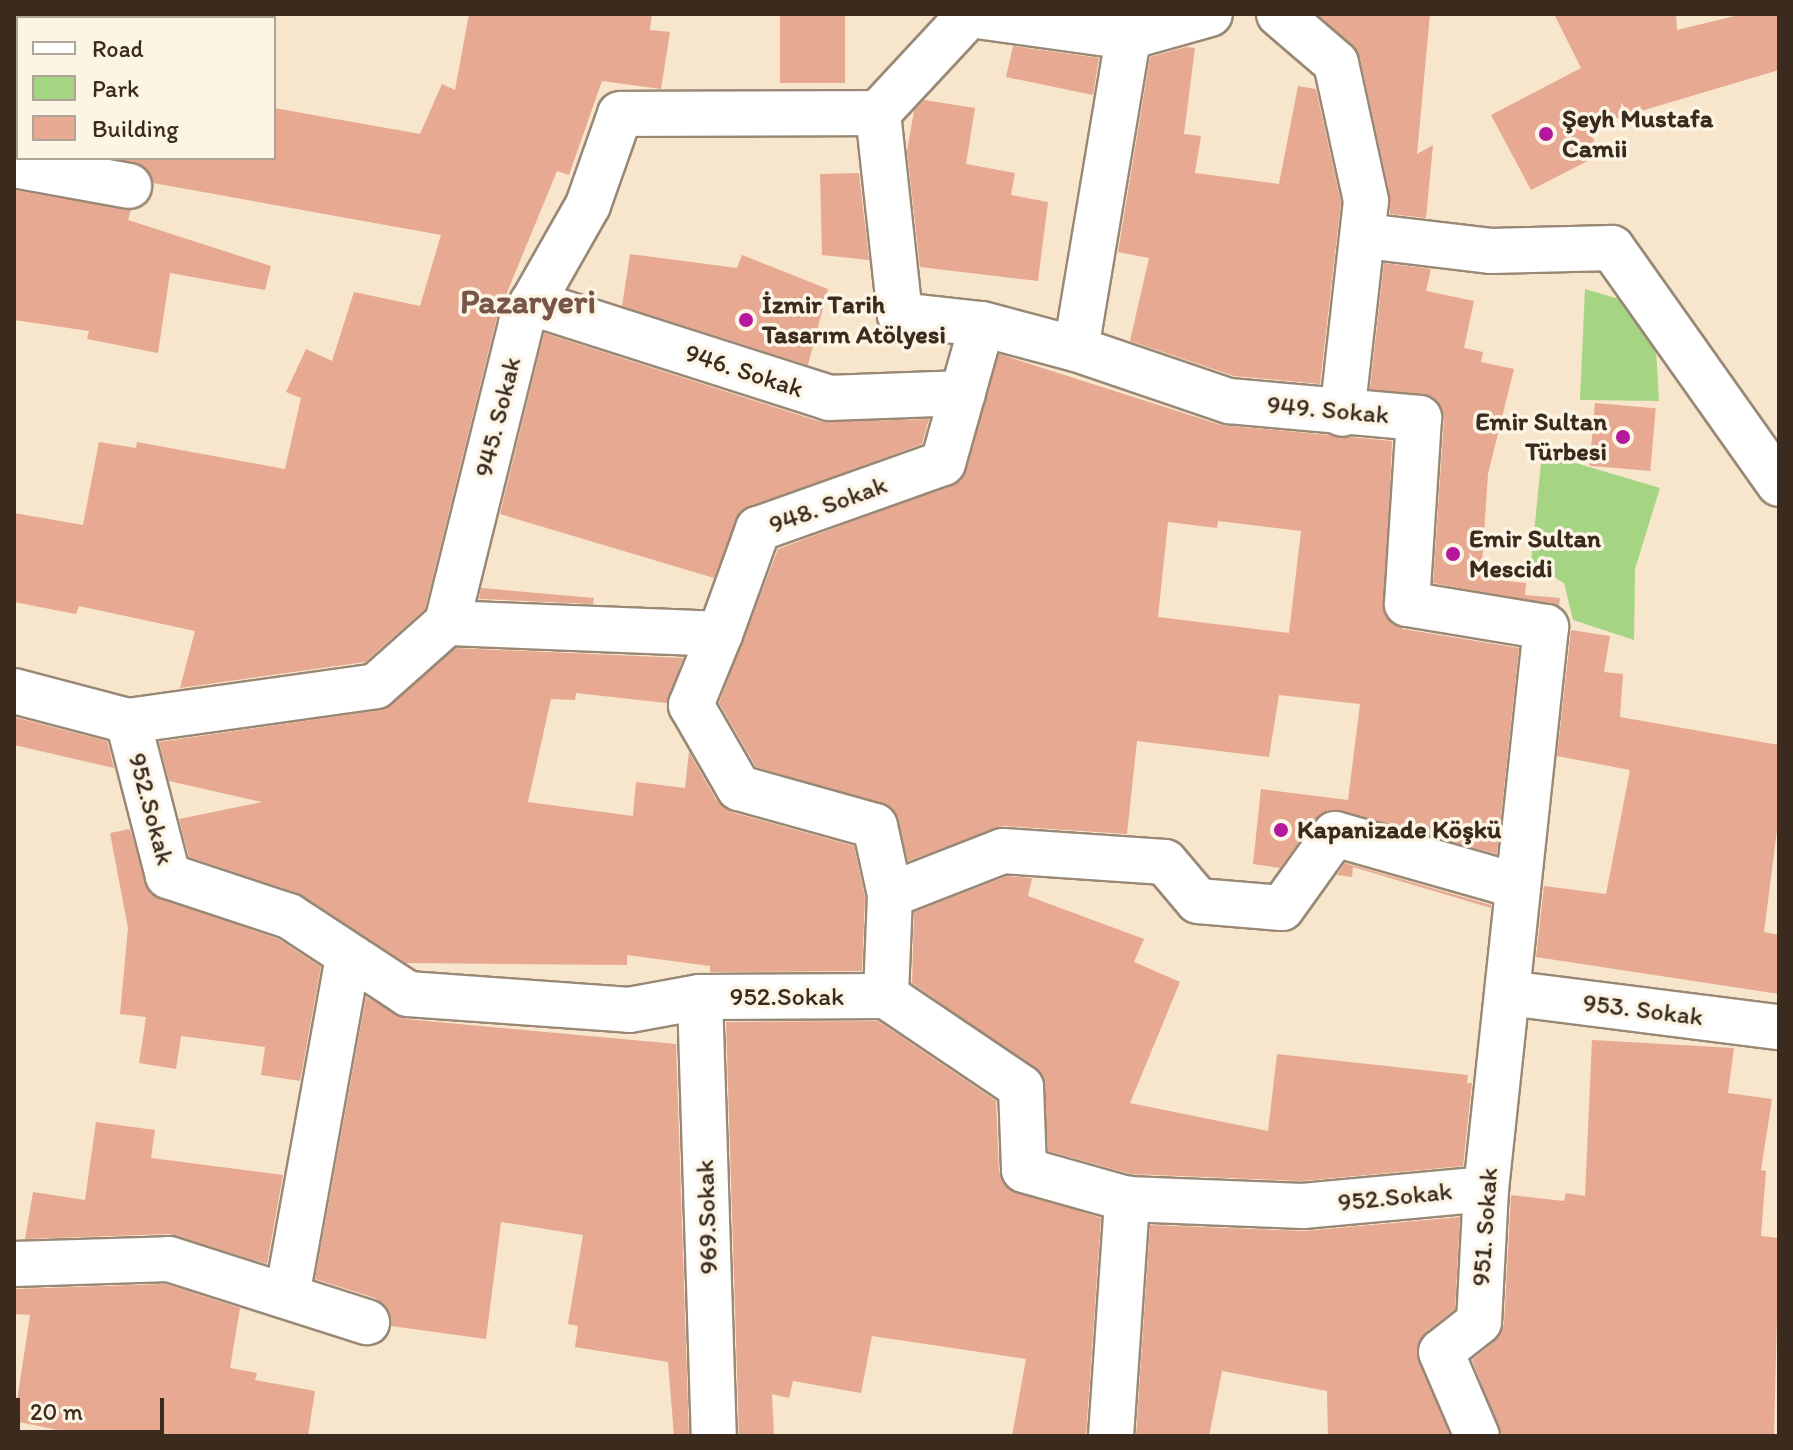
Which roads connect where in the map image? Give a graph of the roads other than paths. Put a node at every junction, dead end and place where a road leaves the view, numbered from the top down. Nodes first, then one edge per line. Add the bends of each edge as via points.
1 (1210, 14) edge
2 (1279, 14) edge
3 (970, 15) edge
4 (1128, 37) junction
5 (878, 113) junction
6 (14, 165) edge
7 (129, 186) dead end
8 (1365, 236) junction
9 (532, 303) junction
10 (982, 324) junction
11 (1076, 349) junction
12 (963, 393) junction
13 (1342, 414) junction
14 (1779, 484) edge
15 (447, 623) junction
16 (720, 634) junction
17 (14, 691) edge
18 (128, 721) junction
19 (1517, 886) junction
20 (890, 895) junction
21 (348, 957) junction
22 (1508, 993) junction
23 (886, 996) junction
24 (700, 997) junction
25 (1779, 1027) edge
26 (1486, 1189) junction
27 (1127, 1199) junction
28 (14, 1264) edge
29 (287, 1296) junction
30 (367, 1322) dead end
31 (714, 1436) edge
32 (1111, 1436) edge
33 (1477, 1436) edge

1 - 4 street
2 - 8 street via 1336,63 1366,201
3 - 4 street
3 - 5 street
4 - 11 street
5 - 9 street, 945. Sokak via 620,114 588,205
5 - 10 street, 949. Sokak via 900,315
6 - 7 street
8 - 13 street
8 - 14 street via 1490,251 1612,248
9 - 12 street, 946. Sokak via 829,398
9 - 15 street, 945. Sokak via 521,323
10 - 11 street, 949. Sokak
10 - 12 street, 948. Sokak
11 - 13 street, 949. Sokak via 1229,401
12 - 16 street, 948. Sokak via 943,463 758,529
13 - 19 street, 949. Sokak via 1419,418 1407,604 1546,627
15 - 16 street
15 - 18 street via 376,686
16 - 20 street via 691,705 739,788 875,826
17 - 18 street
18 - 21 street, 952.Sokak via 168,876 289,916
19 - 20 street via 1335,834 1282,908 1198,901 1165,862 1003,851
19 - 22 street, 949. Sokak
20 - 23 street
21 - 24 street, 952.Sokak via 408,994 629,1010
21 - 29 street
22 - 25 street, 953. Sokak
22 - 26 street, 951. Sokak
23 - 24 street, 952.Sokak
23 - 27 street, 952.Sokak via 1021,1087 1024,1170
24 - 31 street, 969.Sokak
26 - 27 street, 952.Sokak via 1303,1206
26 - 33 street, 951. Sokak via 1479,1322 1441,1352
27 - 32 street
28 - 29 street via 169,1259
29 - 30 street

